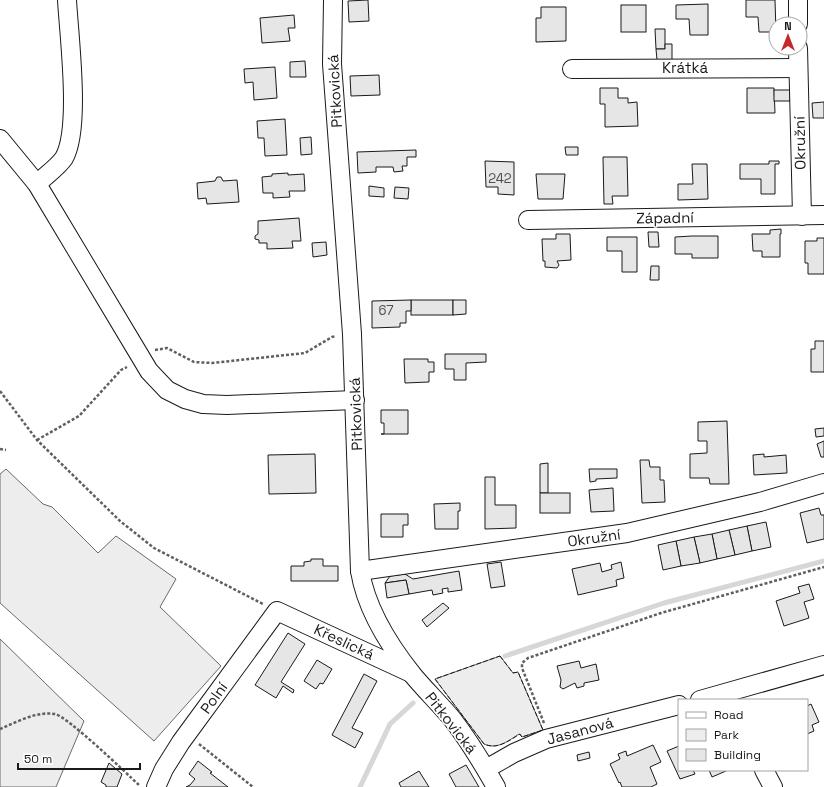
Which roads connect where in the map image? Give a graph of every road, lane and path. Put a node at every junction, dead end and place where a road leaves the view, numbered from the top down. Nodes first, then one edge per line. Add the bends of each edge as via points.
1 (67, 0) edge
2 (333, 0) edge
3 (798, 0) edge
4 (798, 16) edge
5 (798, 56) edge
6 (798, 68) junction
7 (572, 69) dead end
8 (0, 139) edge
9 (37, 184) junction
10 (824, 215) edge
11 (802, 216) junction
12 (528, 220) dead end
13 (352, 334) junction
14 (141, 358) junction
15 (0, 391) edge
16 (356, 400) junction
17 (37, 440) junction
18 (0, 449) edge
19 (6, 450) dead end
20 (824, 482) edge
21 (824, 567) edge
22 (360, 571) junction
23 (277, 611) junction
24 (824, 664) edge
25 (411, 673) junction
26 (726, 697) edge
27 (709, 699) edge
28 (678, 705) edge
29 (0, 728) edge
30 (187, 735) junction
31 (549, 738) junction
32 (486, 769) junction
33 (765, 771) edge
34 (141, 787) edge
35 (156, 787) edge
36 (253, 787) edge
37 (496, 787) edge
38 (773, 787) edge

1 - 9 street via 72,133 64,158
2 - 13 street, Pitkovická via 332,64
3 - 4 street
5 - 6 street, Okružní
6 - 7 street, Krátká
6 - 11 street, Okružní
8 - 9 street
9 - 14 street
10 - 11 street
11 - 12 street, Západní
13 - 14 path via 332,337 306,353 212,363 194,362 167,348 154,350
13 - 16 street, Pitkovická
14 - 16 street via 167,390 203,404
14 - 17 path via 121,370 79,416
15 - 17 path
16 - 22 street, Pitkovická
17 - 23 path via 120,521 154,548
18 - 19 path
20 - 22 street, Okružní via 760,502 627,533
21 - 31 path via 661,613 528,658 522,663 522,668
22 - 25 street, Pitkovická via 363,587 382,630
23 - 25 street, Křeslická
23 - 30 street, Polní
24 - 26 street
25 - 32 street, Pitkovická via 452,720
26 - 27 street
28 - 31 street, Jasanová
29 - 34 path via 34,715 56,714 71,724
30 - 35 street, Polní
30 - 36 path
31 - 32 street, Jasanová
32 - 37 street, Pitkovická
33 - 38 street

